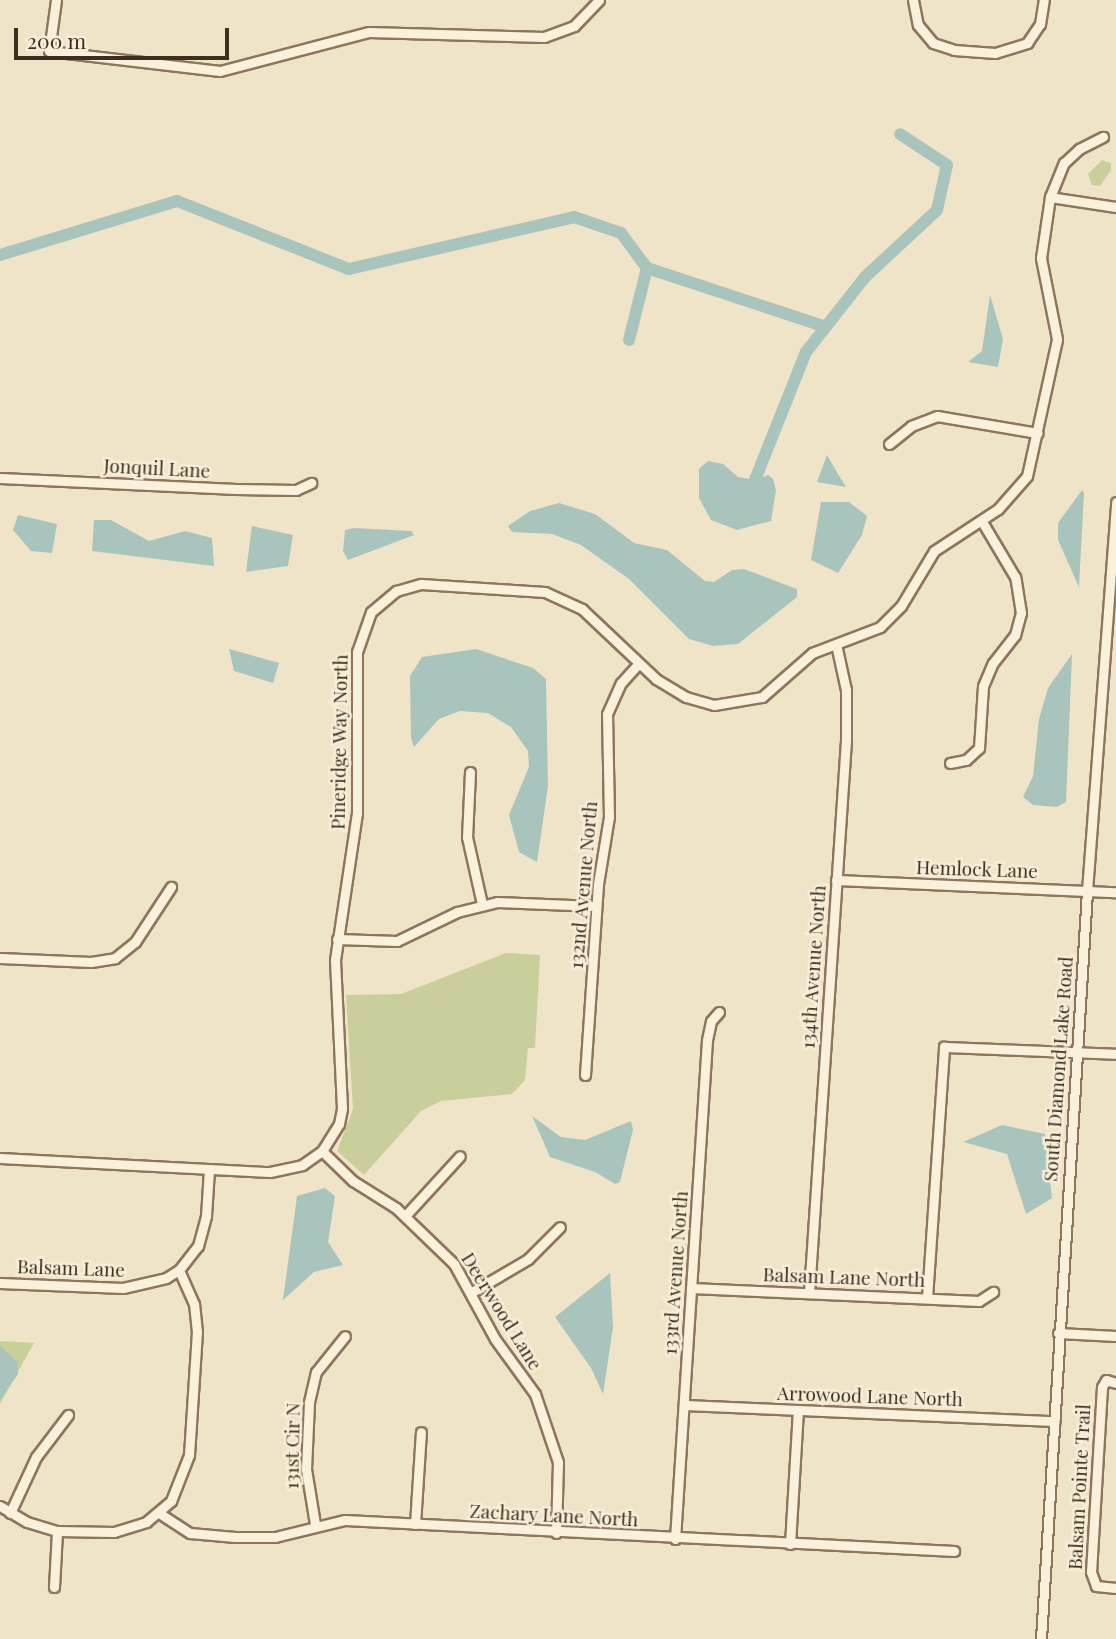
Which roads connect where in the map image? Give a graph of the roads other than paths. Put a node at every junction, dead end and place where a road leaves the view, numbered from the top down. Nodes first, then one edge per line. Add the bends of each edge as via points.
1 (56, 0) edge
2 (913, 0) edge
3 (1044, 0) edge
4 (597, 3) edge
5 (1103, 137) dead end
6 (1049, 197) junction
7 (1116, 207) edge
8 (1038, 433) junction
9 (889, 444) dead end
10 (0, 478) edge
11 (311, 483) dead end
12 (1116, 502) edge
13 (981, 520) junction
14 (836, 644) junction
15 (637, 665) junction
16 (950, 763) dead end
17 (470, 772) dead end
18 (836, 880) junction
19 (171, 887) dead end
20 (1087, 891) junction
21 (1116, 892) edge
22 (482, 904) junction
23 (596, 906) junction
24 (337, 939) junction
25 (0, 958) edge
26 (719, 1012) dead end
27 (1076, 1052) junction
28 (1116, 1054) edge
29 (585, 1075) dead end
30 (322, 1152) junction
31 (460, 1156) dead end
32 (0, 1158) edge
33 (209, 1169) junction
34 (405, 1216) junction
35 (560, 1227) dead end
36 (179, 1270) junction
37 (0, 1283) edge
38 (691, 1288) junction
39 (472, 1292) junction
40 (993, 1292) dead end
41 (809, 1293) junction
42 (927, 1298) junction
43 (1058, 1333) junction
44 (345, 1336) dead end
45 (1116, 1336) edge
46 (1116, 1383) edge
47 (684, 1405) junction
48 (798, 1410) junction
49 (68, 1415) dead end
50 (1055, 1421) junction
51 (421, 1432) dead end
52 (0, 1506) edge
53 (10, 1513) junction
54 (159, 1513) junction
55 (314, 1524) junction
56 (415, 1524) junction
57 (57, 1531) junction
58 (556, 1533) junction
59 (675, 1539) junction
60 (790, 1544) junction
61 (954, 1551) dead end
62 (54, 1587) dead end
63 (1116, 1588) edge
64 (1041, 1639) edge

1 - 4 street via 49,51 220,71 369,32 544,37 573,26
2 - 3 street via 918,25 933,43 954,50 995,53 1027,43 1040,24
5 - 6 street, Pineridge Way North via 1064,163
6 - 7 street
6 - 8 street, Pineridge Way North via 1041,258 1057,339
8 - 9 street via 937,416 916,423
8 - 13 street, Pineridge Way North via 1027,476 1016,493
10 - 11 street, Jonquil Lane via 279,490 296,490
12 - 20 street, South Diamond Lake Road
13 - 14 street, Pineridge Way North via 934,551 913,579 901,606 880,627
13 - 16 street via 1015,577 1021,613 1015,635 993,663 983,686 979,748 966,760
14 - 15 street, Pineridge Way North via 801,660 762,697 730,705 686,697
14 - 18 street, 134th Avenue North via 847,712
15 - 23 street, 132nd Avenue North via 621,683 607,715 609,817
15 - 24 street, Pineridge Way North via 582,609 545,592 421,584 385,598 364,623 357,652 357,813
17 - 22 street via 467,837
18 - 20 street, Hemlock Lane
18 - 41 street, 134th Avenue North
19 - 25 street via 135,942 115,958 91,962
20 - 21 street, Hemlock Lane
20 - 27 street, South Diamond Lake Road
22 - 23 street via 516,901
22 - 24 street via 397,940
23 - 29 street, 132nd Avenue North
24 - 30 street, Pineridge Way North via 334,981 342,1108 339,1124
26 - 38 street, 133rd Avenue North via 711,1021 707,1040
27 - 28 street
27 - 42 street via 944,1047
27 - 43 street, South Diamond Lake Road
30 - 33 street via 281,1171
30 - 34 street, Deerwood Lane via 353,1181
31 - 34 street
32 - 33 street
33 - 36 street via 204,1232
34 - 39 street, Deerwood Lane via 454,1264
35 - 39 street via 528,1259
36 - 37 street, Balsam Lane via 137,1288
36 - 54 street via 197,1318 189,1455 179,1486
38 - 41 street, Balsam Lane North
38 - 47 street, 133rd Avenue North
39 - 58 street, Deerwood Lane via 495,1339 547,1418 558,1462
40 - 42 street, Balsam Lane North via 979,1301
41 - 42 street, Balsam Lane North
43 - 45 street
43 - 50 street, South Diamond Lake Road
44 - 55 street, 131st Cir N via 320,1366 310,1394 306,1469
46 - 63 street, Balsam Pointe Trail via 1106,1380 1102,1387 1091,1572 1096,1586
47 - 48 street, Arrowood Lane North
47 - 59 street, 133rd Avenue North
48 - 50 street, Arrowood Lane North
48 - 60 street
49 - 53 street via 36,1457
50 - 64 street, South Diamond Lake Road
51 - 56 street
52 - 53 street
53 - 57 street
54 - 55 street, Zachary Lane North via 180,1529 204,1535 275,1537
54 - 57 street via 114,1532
55 - 56 street, Zachary Lane North via 345,1520
56 - 58 street, Zachary Lane North
57 - 62 street
58 - 59 street, Zachary Lane North
59 - 60 street, Zachary Lane North
60 - 61 street, Zachary Lane North

